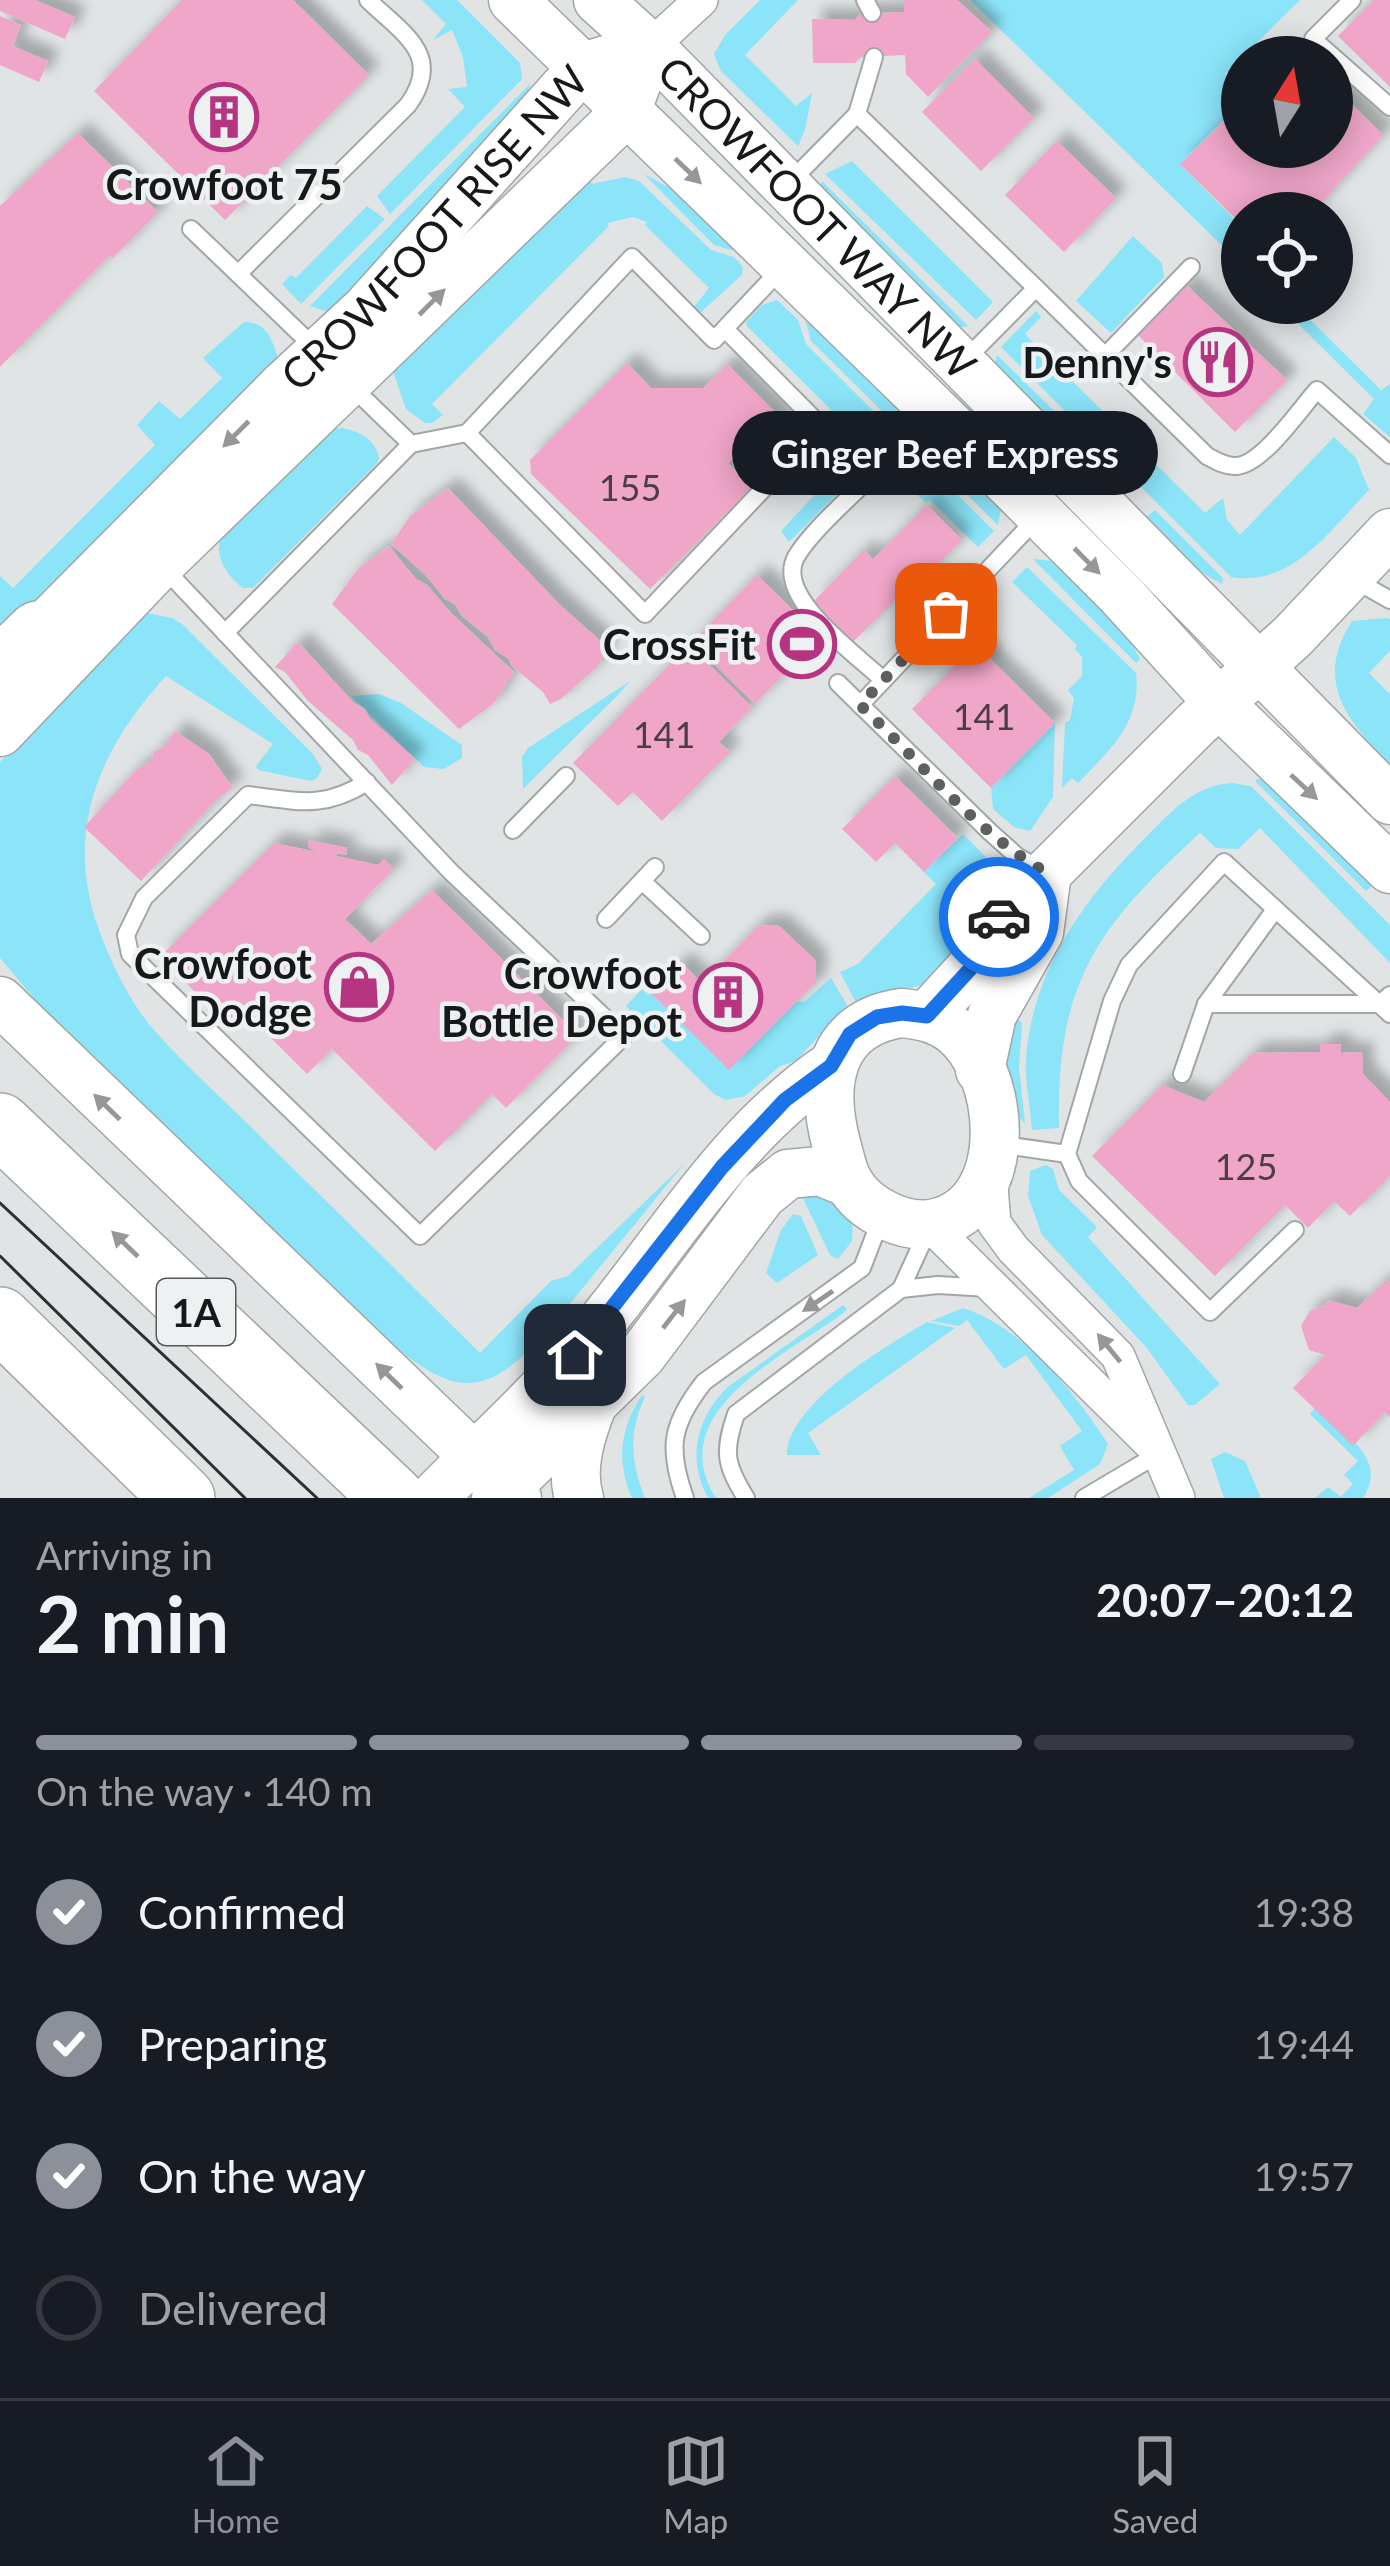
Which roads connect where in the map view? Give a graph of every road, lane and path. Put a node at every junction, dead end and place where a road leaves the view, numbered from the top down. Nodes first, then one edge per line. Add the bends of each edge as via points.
1 (368, 0) edge
2 (512, 0) edge
3 (598, 0) edge
4 (701, 0) edge
5 (1352, 0) edge
6 (650, 47) junction
7 (874, 57) dead end
8 (605, 89) junction
9 (1390, 107) edge
10 (857, 114) junction
11 (784, 187) junction
12 (191, 230) dead end
13 (785, 266) junction
14 (1191, 267) dead end
15 (238, 274) junction
16 (1036, 288) junction
17 (724, 329) junction
18 (1104, 357) junction
19 (959, 365) junction
20 (334, 368) junction
21 (467, 433) junction
22 (411, 444) junction
23 (1390, 455) edge
24 (874, 473) dead end
25 (1040, 514) junction
26 (1390, 532) edge
27 (160, 564) junction
28 (1370, 588) edge
29 (225, 633) junction
30 (35, 654) edge
31 (1259, 669) junction
32 (883, 680) junction
33 (838, 683) dead end
34 (860, 705) junction
35 (1221, 705) junction
36 (0, 732) edge
37 (566, 776) dead end
38 (367, 782) junction
39 (1390, 800) edge
40 (513, 830) dead end
41 (1390, 869) edge
42 (1047, 873) junction
43 (1274, 910) junction
44 (606, 919) dead end
45 (701, 936) dead end
46 (0, 1000) edge
47 (1206, 1004) junction
48 (1387, 1004) edge
49 (927, 1016) junction
50 (831, 1066) junction
51 (980, 1070) junction
52 (1182, 1073) dead end
53 (0, 1125) edge
54 (1067, 1154) junction
55 (993, 1159) junction
56 (861, 1196) junction
57 (930, 1225) junction
58 (1295, 1230) dead end
59 (994, 1288) junction
60 (901, 1289) junction
61 (0, 1319) edge
62 (70, 1385) junction
63 (594, 1399) junction
64 (1160, 1452) junction
65 (482, 1484) edge
66 (130, 1498) edge
67 (183, 1498) edge
68 (393, 1498) edge
69 (579, 1498) edge
70 (685, 1498) edge
71 (746, 1498) edge
72 (1084, 1498) edge
73 (1178, 1498) edge

1 - 15 lane via 420,53 422,87
2 - 8 street, CROWFOOT WAY NW
3 - 6 street, CROWFOOT WAY NW
4 - 6 street
5 - 9 lane via 1313,39
6 - 8 street, CROWFOOT RISE NW
6 - 11 street, CROWFOOT WAY NW
7 - 10 lane
8 -> 13 street, CROWFOOT WAY NW
8 - 20 street, CROWFOOT RISE NW via 366,309
10 - 11 lane
10 - 16 lane
11 - 19 street, CROWFOOT WAY NW
12 - 15 lane
13 - 17 lane
13 - 25 street, CROWFOOT WAY NW
14 - 18 lane
15 - 20 lane
16 - 18 lane
16 - 19 lane
17 - 21 lane via 714,340 632,257
17 - 21 lane via 822,427 645,614
18 - 23 lane via 1222,464 1254,461 1317,390
19 - 31 street, CROWFOOT WAY NW
20 - 22 lane
20 - 27 street, CROWFOOT RISE NW
20 -> 30 street, CROWFOOT RISE NW
21 - 22 lane
22 - 29 lane
24 - 32 lane via 797,555 790,574 798,599
25 - 32 lane
25 -> 35 street, CROWFOOT WAY NW
26 - 28 street
27 - 29 lane
27 - 30 street, CROWFOOT RISE NW
28 - 31 street
29 - 38 lane
30 - 36 street
31 - 35 street
31 - 39 street, CROWFOOT WAY NW
32 - 34 lane
33 - 34 lane
34 - 42 lane via 990,832
35 -> 41 street, CROWFOOT WAY NW
35 - 42 street
37 - 40 lane
38 - 38 lane via 624,1036 420,1236 130,955 126,934 144,898 248,795 318,804
42 - 49 street via 1006,904 972,967
42 - 51 street via 1039,932 992,1015
43 - 47 lane
43 - 48 lane
43 - 54 lane via 1224,862 1129,965
44 - 45 lane via 648,874
65 -> 46 street
47 - 48 lane
47 - 52 lane
49 - 50 street via 877,1017 850,1034
49 - 51 street via 966,1043
50 - 56 street via 830,1118
50 - 65 street via 765,1119 675,1224
51 - 55 street via 994,1115
68 -> 53 highway, 1A
54 - 55 lane
54 - 58 lane via 1078,1181 1210,1312
55 - 57 street via 980,1196
64 -> 55 street via 1118,1356 994,1223
56 - 57 street via 903,1222
63 -> 56 street via 642,1355 762,1195 788,1174 820,1171
56 -> 70 lane via 878,1229 862,1268 704,1382 685,1406 672,1457
57 - 59 street
57 - 60 lane
59 - 60 lane
59 - 64 street
60 - 71 lane via 736,1414 728,1469
61 - 62 highway
62 - 66 highway
62 - 67 highway
63 - 65 street
63 - 69 street via 581,1432
64 - 72 lane
64 - 73 street

